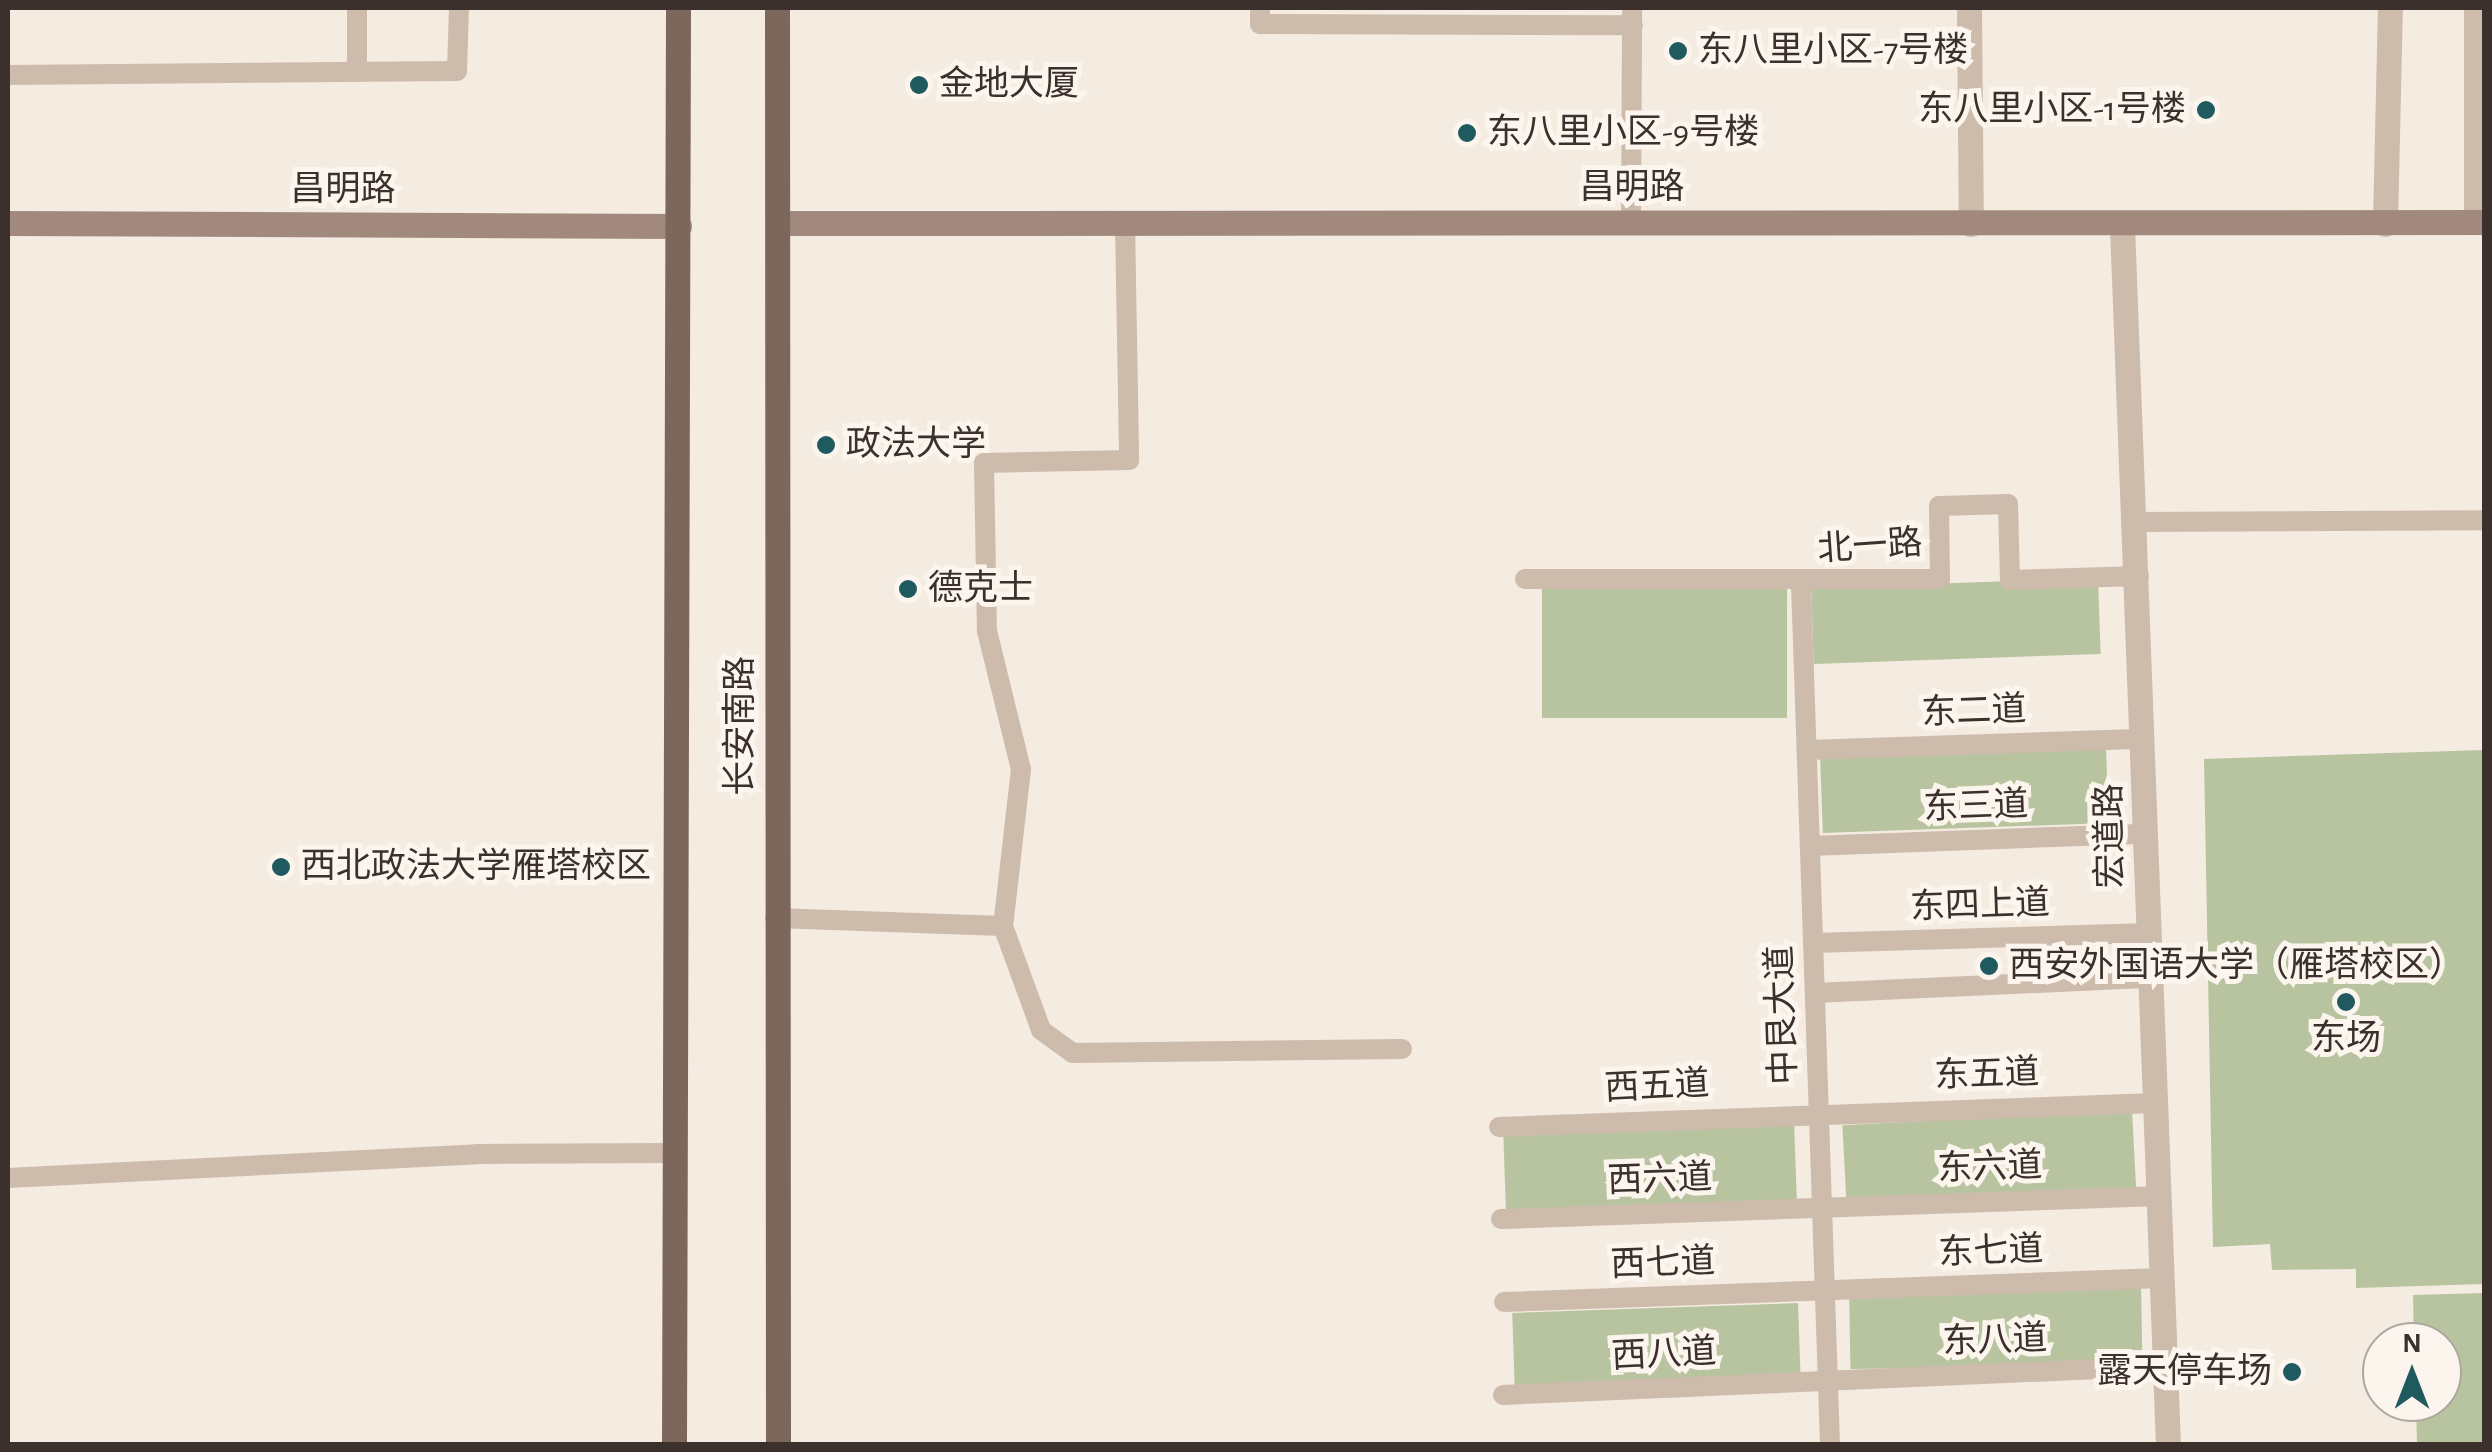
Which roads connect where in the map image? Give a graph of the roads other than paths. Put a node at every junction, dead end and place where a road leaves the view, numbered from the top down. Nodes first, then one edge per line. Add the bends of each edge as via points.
1 (357, 8) edge
2 (459, 8) edge
3 (678, 8) edge
4 (777, 8) edge
5 (1260, 8) edge
6 (1969, 8) edge
7 (2390, 8) edge
8 (2476, 8) edge
9 (1632, 16) edge
10 (357, 72) junction
11 (8, 75) edge
12 (1631, 222) junction
13 (2480, 222) edge
14 (778, 223) junction
15 (1125, 223) junction
16 (8, 224) edge
17 (1971, 224) junction
18 (2385, 224) junction
19 (679, 226) junction
20 (2122, 226) junction
21 (2484, 520) edge
22 (2135, 522) junction
23 (2139, 576) junction
24 (1525, 580) dead end
25 (1801, 584) junction
26 (2144, 739) junction
27 (1807, 750) junction
28 (2145, 834) junction
29 (1810, 846) junction
30 (775, 918) junction
31 (1003, 926) junction
32 (2149, 933) junction
33 (1813, 943) junction
34 (2150, 978) junction
35 (1815, 993) junction
36 (1402, 1049) dead end
37 (2156, 1103) junction
38 (1819, 1112) junction
39 (1499, 1127) dead end
40 (674, 1154) junction
41 (8, 1178) edge
42 (2160, 1196) junction
43 (1822, 1206) junction
44 (1501, 1219) dead end
45 (2162, 1278) junction
46 (1824, 1292) junction
47 (1504, 1302) dead end
48 (2166, 1366) junction
49 (1828, 1380) junction
50 (1504, 1394) dead end
51 (674, 1444) edge
52 (778, 1444) edge
53 (1830, 1444) edge
54 (2168, 1444) edge

1 - 10 lane
2 - 10 lane via 457,71
3 - 19 main road, 长安南路
4 - 14 main road, 长安南路
5 - 9 lane via 1260,24
6 - 17 street
7 - 18 street
8 - 13 street
9 - 12 lane
10 - 11 lane
12 - 15 street, 昌明路
12 - 17 street, 昌明路
13 - 18 street, 昌明路
14 - 15 street, 昌明路
14 - 30 main road, 长安南路
15 - 31 lane via 1130,460 984,463 986,631 1021,769
16 - 19 street, 昌明路
17 - 20 street, 昌明路
18 - 20 street, 昌明路
19 - 40 main road, 长安南路
20 - 22 street, 宏道路
21 - 22 lane
22 - 23 street, 宏道路
23 - 25 lane, 北一路 via 2010,580 2008,504 1939,506 1940,580
23 - 26 street, 宏道路
24 - 25 lane, 北一路 via 1789,576
25 - 27 lane, 中艮大道
26 - 27 lane, 东二道
26 - 28 street, 宏道路
27 - 29 lane, 中艮大道
28 - 29 lane, 东三道
28 - 32 street, 宏道路
29 - 33 lane, 中艮大道
30 - 31 lane
30 - 52 main road, 长安南路
31 - 36 lane via 1041,1030 1073,1053
32 - 33 lane, 东四上道
32 - 34 street, 宏道路
33 - 35 lane, 中艮大道
34 - 35 lane
34 - 37 street, 宏道路
35 - 38 lane, 中艮大道
37 - 38 lane, 东五道
37 - 42 street, 宏道路
38 - 39 lane, 西五道
38 - 43 lane, 中艮大道
40 - 41 lane via 477,1154
40 - 51 main road, 长安南路
42 - 43 lane, 东六道
42 - 45 street, 宏道路
43 - 44 lane, 西六道
43 - 46 lane, 中艮大道
45 - 46 lane, 东七道
45 - 48 street, 宏道路
46 - 47 lane, 西七道
46 - 49 lane, 中艮大道
48 - 49 lane, 东八道
48 - 54 street, 宏道路
49 - 50 lane, 西八道
49 - 53 lane, 中艮大道

